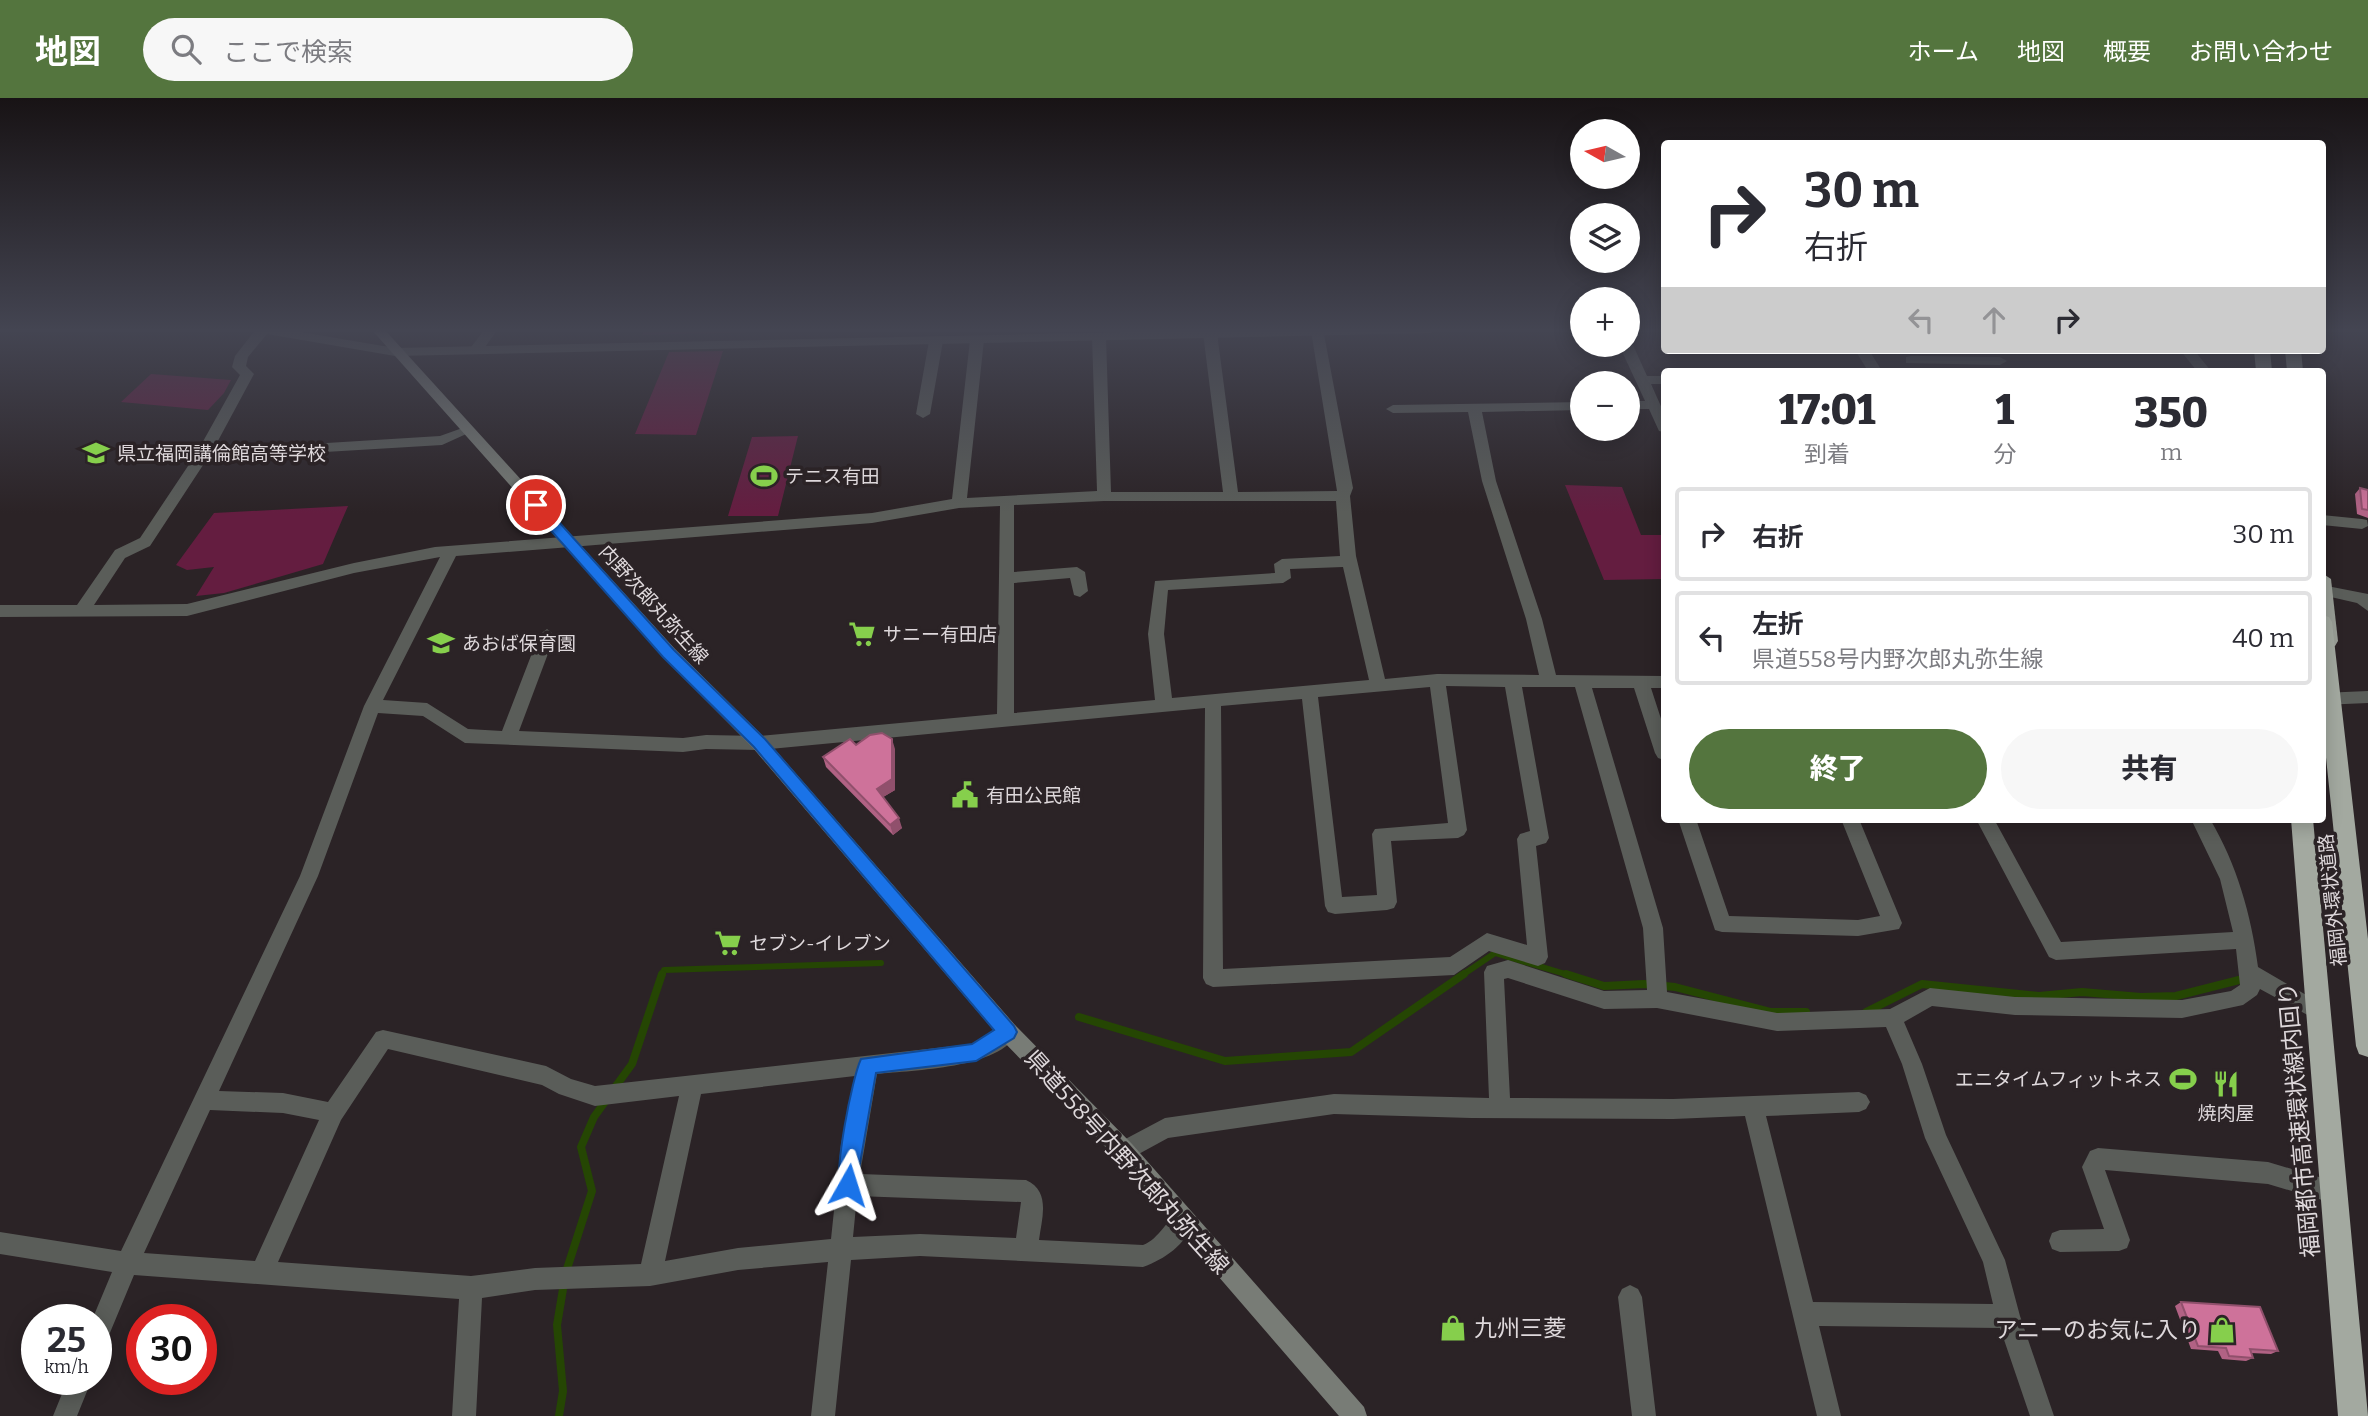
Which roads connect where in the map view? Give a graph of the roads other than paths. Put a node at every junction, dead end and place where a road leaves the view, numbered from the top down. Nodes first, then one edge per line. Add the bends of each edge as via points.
1 (238, 391) edge
2 (431, 391) edge
3 (927, 391) edge
4 (971, 391) edge
5 (1101, 391) edge
6 (1217, 391) edge
7 (1329, 391) edge
8 (1647, 391) edge
9 (1640, 405) edge
10 (1653, 405) junction
11 (1570, 406) edge
12 (1475, 407) junction
13 (1393, 409) dead end
14 (923, 414) dead end
15 (1661, 422) edge
16 (468, 430) junction
17 (203, 455) junction
18 (1104, 496) junction
19 (1231, 496) junction
20 (1343, 496) junction
21 (1007, 502) junction
22 (959, 503) junction
23 (2326, 520) edge
24 (2362, 524) dead end
25 (570, 543) junction
26 (451, 551) junction
27 (1349, 561) junction
28 (1005, 578) junction
29 (2326, 586) edge
30 (1080, 591) dead end
31 (2368, 605) edge
32 (0, 611) edge
33 (82, 611) junction
34 (547, 635) dead end
35 (2326, 642) edge
36 (2326, 659) edge
37 (1437, 680) junction
38 (1512, 680) junction
39 (1549, 680) junction
40 (1581, 680) junction
41 (1640, 681) junction
42 (1661, 682) edge
43 (1378, 685) junction
44 (1309, 690) junction
45 (2368, 697) edge
46 (1213, 699) junction
47 (2329, 699) edge
48 (1164, 703) junction
49 (372, 706) junction
50 (1005, 718) junction
51 (507, 739) junction
52 (759, 743) junction
53 (1661, 744) edge
54 (1688, 823) edge
55 (1852, 823) edge
56 (1987, 823) edge
57 (2202, 823) edge
58 (2300, 823) edge
59 (2300, 823) edge
60 (901, 907) joint
61 (2243, 940) junction
62 (2249, 972) junction
63 (2367, 998) edge
64 (1657, 999) junction
65 (2314, 1009) junction
66 (1892, 1018) junction
67 (1008, 1032) junction
68 (2368, 1046) edge
69 (868, 1065) junction
70 (692, 1085) junction
71 (203, 1100) junction
72 (1859, 1102) dead end
73 (1753, 1106) junction
74 (1500, 1107) junction
75 (333, 1113) junction
76 (1124, 1151) junction
77 (848, 1185) junction
78 (2329, 1191) junction
79 (1183, 1222) junction
80 (2060, 1241) dead end
81 (0, 1243) edge
82 (841, 1249) junction
83 (1026, 1251) junction
84 (127, 1263) junction
85 (262, 1272) junction
86 (650, 1275) junction
87 (471, 1288) junction
88 (1630, 1297) dead end
89 (110, 1304) edge
90 (1804, 1314) junction
91 (2008, 1316) junction
92 (74, 1395) edge
93 (65, 1416) edge
94 (464, 1416) edge
95 (823, 1416) edge
96 (1355, 1416) edge
97 (1644, 1416) edge
98 (1829, 1416) edge
99 (2043, 1416) edge
100 (2346, 1416) edge
101 (2353, 1416) edge

1 - 17 street
2 - 16 main road, 内野次郎丸弥生線
3 - 14 street
4 - 22 street
5 - 18 street
6 - 19 street
7 - 20 street via 1346,488
8 - 10 street
9 - 10 street
10 - 15 street
11 - 12 street
12 - 13 street
12 - 39 street via 1489,481
16 - 17 street via 442,440
16 - 25 main road, 内野次郎丸弥生線
17 - 33 street via 145,542 120,554
18 - 19 street
18 - 21 street
19 - 20 street
20 - 27 street
21 - 22 street
21 - 28 street
22 - 25 street via 872,518
23 - 24 street
25 - 26 street
25 - 52 main road, 内野次郎丸弥生線 via 668,653
26 - 33 street via 354,568 187,610
26 - 49 street
27 - 43 street
27 - 48 street via 1282,564 1283,578 1161,585 1156,634
28 - 30 street via 1077,572
28 - 50 street
29 - 31 street via 2362,598
32 - 33 street
34 - 51 street
35 - 47 highway, 福岡外環状道路
36 - 68 highway
37 - 38 street
37 - 43 street
37 - 44 street via 1458,830 1381,834 1387,902 1335,906
38 - 39 street
38 - 46 street via 1540,838 1526,839 1538,957 1487,942 1454,966 1213,978
39 - 40 street
40 - 41 street
40 - 64 street via 1653,928
41 - 42 street
41 - 53 street
43 - 44 street
44 - 46 street
45 - 47 street
46 - 48 street
47 - 63 highway, 福岡外環状道路
48 - 50 street
49 - 51 street via 427,710 465,736
49 - 71 street via 309,876
50 - 52 street
51 - 52 street
52 - 60 main road, 内野次郎丸弥生線
54 - 55 street via 1723,924 1858,928 1892,923
56 - 61 street via 2056,951
57 - 61 street via 2233,890
58 - 65 highway, 福岡外環状道路
59 - 101 highway, 福岡都市高速環状線内回り
60 - 67 main road, 県道558号内野次郎丸弥生線
61 - 62 street
62 - 65 street
62 - 66 street via 2250,989 2236,999 2182,1009 2015,1006 1930,997
64 - 66 street via 1777,1022
64 - 74 street via 1604,1000 1508,969 1494,972
65 - 78 highway, 福岡外環状道路
66 - 91 street via 1936,1139 1994,1260
67 - 69 street via 976,1053
67 - 76 main road, 県道558号内野次郎丸弥生線
69 - 70 street
69 - 77 street
70 - 75 street via 595,1096 547,1076 383,1039
70 - 86 street
71 - 75 street via 283,1103
71 - 84 street
72 - 73 street
73 - 74 street
73 - 90 street
74 - 76 street via 1334,1104 1166,1128
75 - 85 street
76 - 79 main road, 県道558号内野次郎丸弥生線
77 - 82 street
77 - 83 street via 1026,1191 1033,1200
78 - 80 street via 2268,1174 2098,1159 2093,1167 2119,1240
78 - 100 highway, 福岡外環状道路
79 - 83 street via 1157,1251 1143,1255
79 - 96 main road, 県道558号内野次郎丸弥生線
81 - 84 street
82 - 83 street via 920,1245
82 - 86 street via 750,1257
82 - 95 street
84 - 85 street
84 - 89 street
85 - 87 street
86 - 87 street
87 - 94 street
88 - 97 street
90 - 91 street
90 - 98 street
91 - 99 street
92 - 93 street

